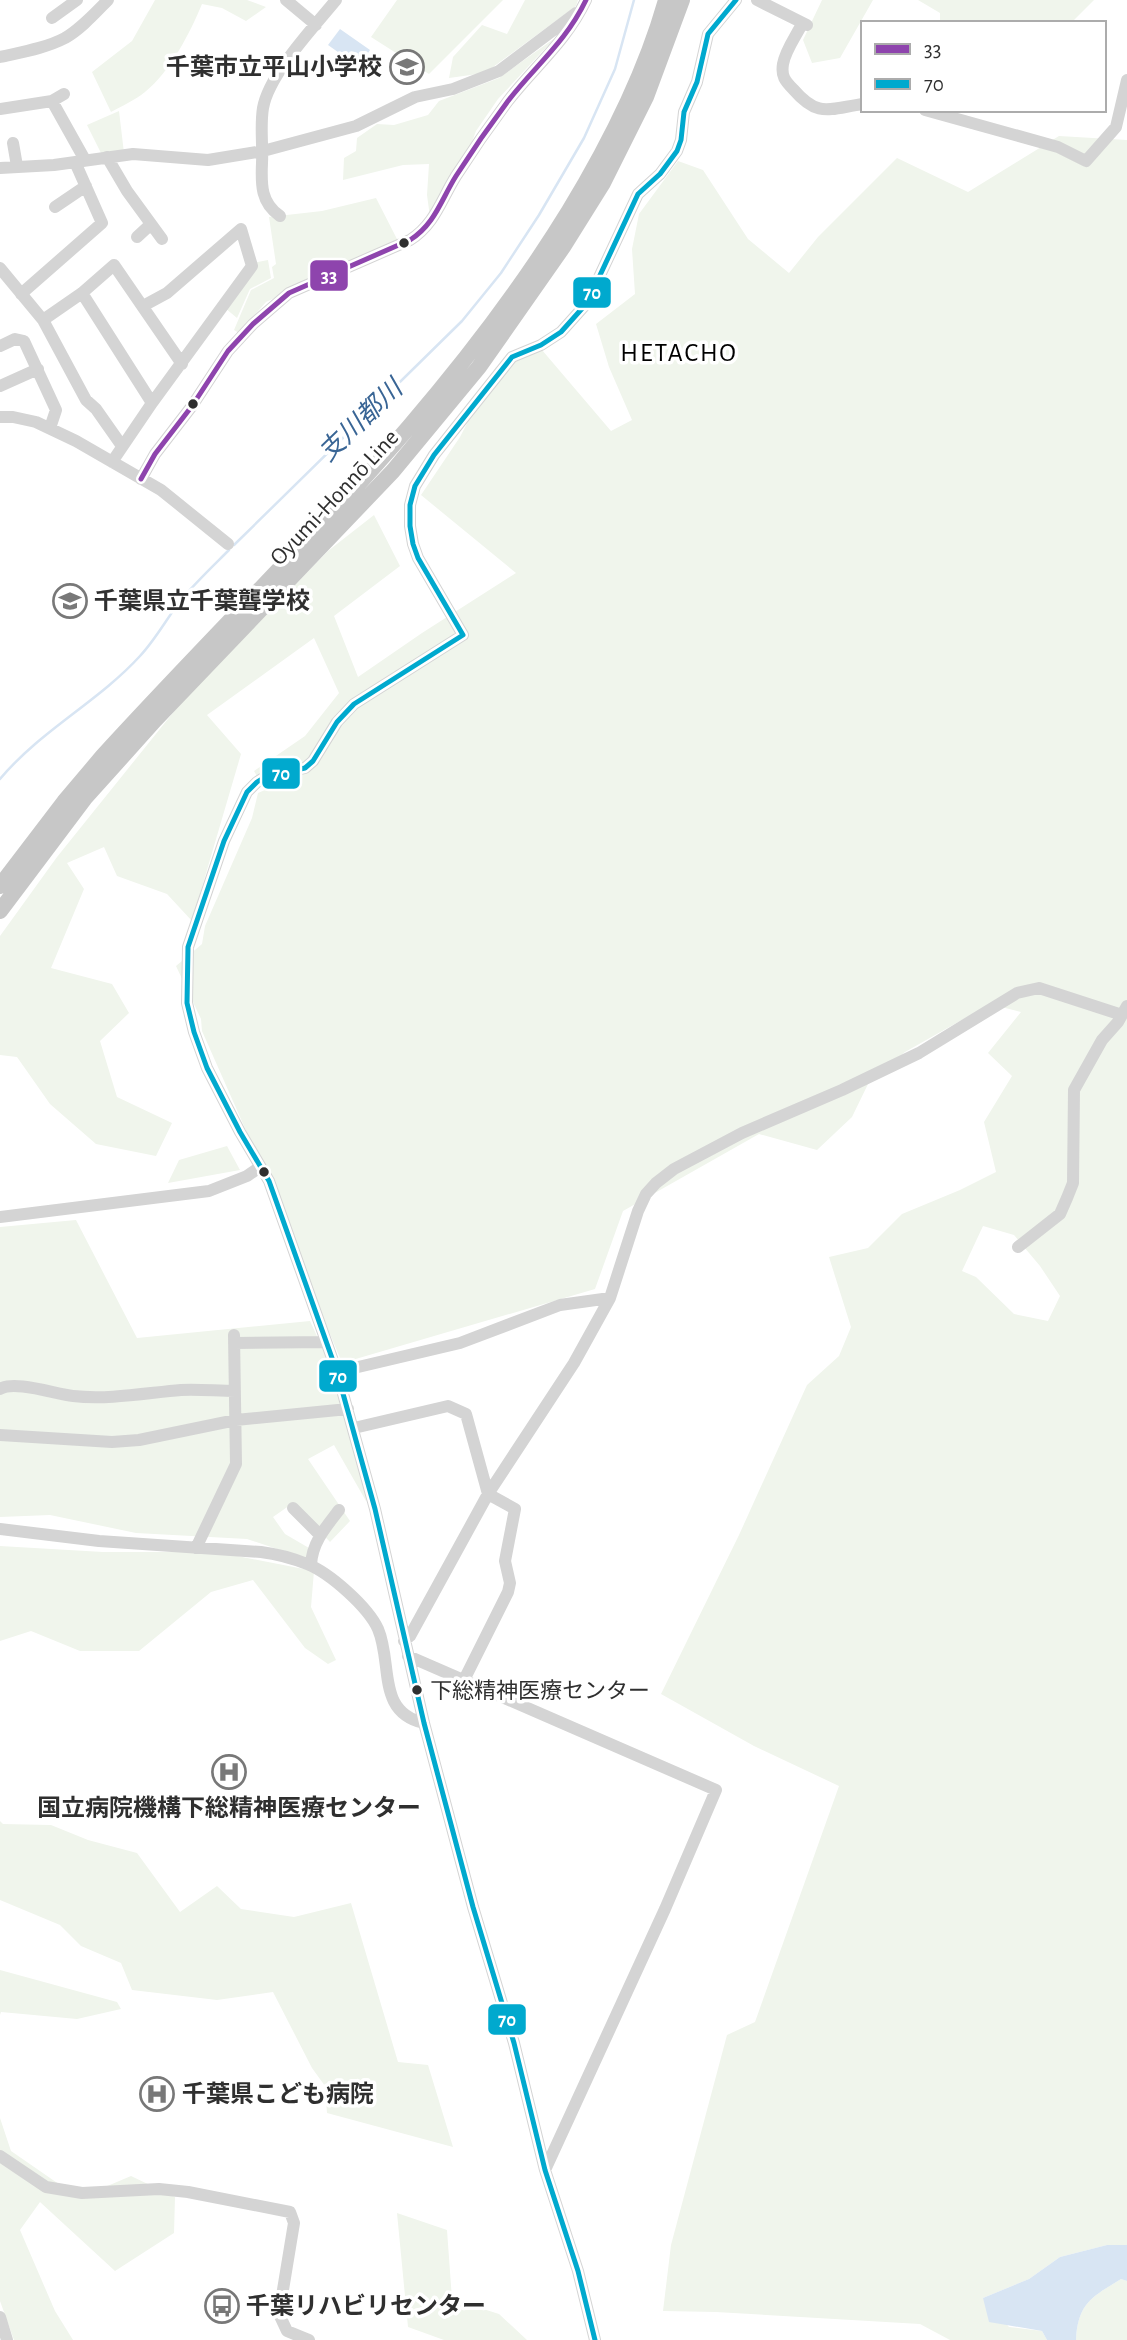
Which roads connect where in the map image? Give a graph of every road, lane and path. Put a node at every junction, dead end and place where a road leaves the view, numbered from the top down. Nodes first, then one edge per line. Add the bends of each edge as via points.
1 (78, 0) edge
2 (108, 0) edge
3 (286, 0) edge
4 (336, 0) edge
5 (666, 0) edge
6 (682, 0) edge
7 (736, 0) edge
8 (757, 0) edge
9 (585, 4) edge
10 (57, 9) edge
11 (316, 25) junction
12 (0, 57) edge
13 (1127, 80) edge
14 (64, 93) dead end
15 (52, 101) junction
16 (861, 104) edge
17 (0, 109) edge
18 (932, 112) edge
19 (13, 143) dead end
20 (262, 151) junction
21 (107, 156) junction
22 (80, 161) junction
23 (17, 166) junction
24 (0, 168) edge
25 (86, 186) junction
26 (55, 207) dead end
27 (280, 216) dead end
28 (150, 225) junction
29 (137, 237) dead end
30 (162, 239) dead end
31 (0, 268) edge
32 (82, 293) junction
33 (22, 294) junction
34 (143, 306) junction
35 (43, 320) junction
36 (0, 345) edge
37 (182, 364) junction
38 (38, 369) junction
39 (0, 386) edge
40 (152, 403) junction
41 (0, 417) edge
42 (50, 428) junction
43 (122, 446) junction
44 (112, 462) junction
45 (141, 479) junction
46 (228, 544) dead end
47 (0, 886) edge
48 (0, 911) edge
49 (1125, 1010) edge
50 (260, 1167) junction
51 (0, 1217) edge
52 (1018, 1247) dead end
53 (610, 1298) junction
54 (326, 1342) junction
55 (337, 1372) junction
56 (0, 1389) edge
57 (235, 1391) junction
58 (348, 1409) junction
59 (236, 1420) junction
60 (354, 1428) junction
61 (0, 1435) edge
62 (488, 1494) junction
63 (293, 1508) dead end
64 (339, 1510) dead end
65 (0, 1529) edge
66 (320, 1535) junction
67 (197, 1548) junction
68 (311, 1565) junction
69 (404, 1642) junction
70 (408, 1656) junction
71 (464, 1680) junction
72 (424, 1723) junction
73 (0, 2156) edge
74 (545, 2170) junction
75 (0, 2317) edge
76 (7, 2340) edge
77 (309, 2340) edge
78 (595, 2340) edge

1 - 10 street
2 - 12 street via 64,38
3 - 11 street
4 - 11 street
5 - 47 main road, Oyumi-Honnō Line via 645,63 593,171 527,276 454,376 380,462 102,757
6 - 48 main road, Oyumi-Honnō Line via 646,97 603,183 479,367 393,471 85,798
7 - 50 street via 708,34 677,152 638,194 587,303 561,332 512,357 415,486 410,505 413,544 463,635 354,704 305,768 257,782 247,792 224,841 188,947 187,1003 207,1068
8 - 16 street via 806,25 784,59 782,75 805,103 820,110
9 - 20 street via 499,71 453,89 415,97 356,126
9 - 45 street via 546,60 509,100 427,227 410,240 276,302 228,351
11 - 20 street via 269,90 263,109
13 - 18 street via 1116,127 1086,161 1058,147
14 - 15 street
15 - 17 street
15 - 22 street
19 - 23 street
20 - 21 street via 208,160
20 - 27 street via 261,187 270,209
21 - 22 street
21 - 28 street
22 - 23 street
22 - 25 street
23 - 24 street
25 - 26 street
25 - 33 street via 102,223
28 - 29 street
28 - 30 street
31 - 33 street
32 - 34 street via 114,265
32 - 35 street
32 - 40 street
33 - 35 street
34 - 37 street
34 - 37 street via 166,293 241,229 252,266
35 - 43 street via 86,400
36 - 38 street via 24,341
37 - 40 street
38 - 39 street
38 - 42 street via 56,410
40 - 43 street
41 - 42 street via 26,419
42 - 44 street
43 - 44 street
44 - 45 street
45 - 46 street
49 - 52 street via 1074,1090 1073,1182 1060,1214
49 - 53 street via 1039,988 1017,993 919,1053 674,1169 646,1194
50 - 51 street via 209,1191
50 - 54 street
53 - 55 street via 560,1305 460,1343
53 - 62 street via 574,1363
54 - 55 street
54 - 57 street via 234,1339
55 - 58 street
56 - 57 street via 19,1385 86,1398
57 - 59 street
58 - 59 street
58 - 60 street
59 - 61 street via 111,1442
59 - 67 street via 236,1464
60 - 62 street via 448,1405 466,1414
60 - 69 street
62 - 69 street
62 - 71 street via 515,1508 505,1561 510,1583
63 - 66 street
64 - 66 street
65 - 67 street
66 - 68 street
67 - 68 street via 282,1555
68 - 72 street via 366,1611 378,1629 386,1679 399,1711
69 - 70 street
70 - 71 street
70 - 72 street
71 - 74 street via 716,1790
72 - 74 street
73 - 77 street via 46,2187 82,2193 159,2189 290,2211 294,2223 279,2314 287,2331
74 - 78 street
75 - 76 street

